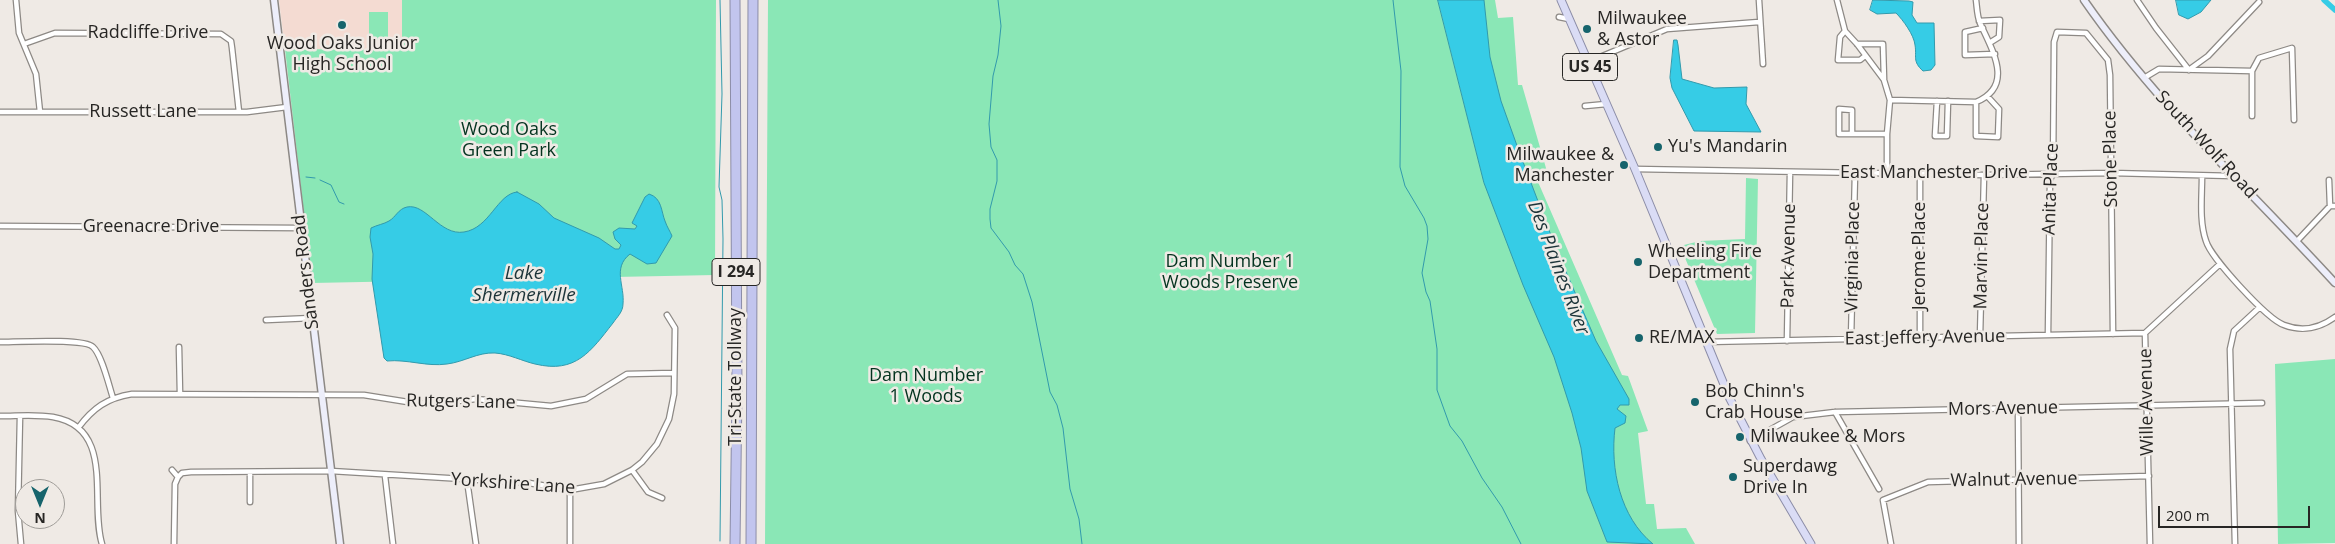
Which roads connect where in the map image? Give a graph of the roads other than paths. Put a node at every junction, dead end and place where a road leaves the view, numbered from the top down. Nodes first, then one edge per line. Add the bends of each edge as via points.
1 (16, 0) edge
2 (274, 0) edge
3 (735, 0) edge
4 (754, 0) edge
5 (1561, 0) edge
6 (1759, 0) edge
7 (1837, 0) edge
8 (1976, 0) edge
9 (2084, 0) edge
10 (2137, 0) edge
11 (2259, 2) dead end
12 (1558, 17) dead end
13 (1570, 19) junction
14 (1979, 21) junction
15 (1759, 22) junction
16 (1983, 28) junction
17 (1845, 31) junction
18 (1991, 42) junction
19 (2054, 42) joint
20 (24, 44) junction
21 (1857, 44) junction
22 (1995, 54) junction
23 (1865, 56) junction
24 (1588, 62) junction
25 (1763, 64) dead end
26 (2189, 70) junction
27 (2252, 71) junction
28 (2144, 78) junction
29 (1884, 80) junction
30 (1988, 97) junction
31 (1890, 100) junction
32 (1937, 101) junction
33 (1948, 101) junction
34 (1976, 102) junction
35 (1606, 104) junction
36 (1585, 106) dead end
37 (286, 107) junction
38 (0, 112) edge
39 (40, 112) junction
40 (240, 112) junction
41 (2252, 116) dead end
42 (2294, 120) dead end
43 (1852, 134) junction
44 (1887, 134) junction
45 (1635, 170) junction
46 (1790, 172) junction
47 (2053, 173) junction
48 (2112, 173) junction
49 (1855, 174) junction
50 (1888, 174) junction
51 (1920, 175) junction
52 (1984, 175) junction
53 (2202, 176) junction
54 (2233, 176) junction
55 (2329, 180) dead end
56 (2333, 206) edge
57 (0, 226) edge
58 (301, 228) junction
59 (2297, 241) junction
60 (2220, 264) junction
61 (2335, 283) edge
62 (2260, 307) junction
63 (667, 316) dead end
64 (2335, 317) edge
65 (312, 318) junction
66 (266, 320) dead end
67 (2145, 333) junction
68 (2113, 334) junction
69 (2048, 335) junction
70 (1980, 337) junction
71 (1920, 338) junction
72 (1852, 340) junction
73 (1787, 341) junction
74 (0, 342) edge
75 (1705, 342) junction
76 (180, 348) dead end
77 (674, 373) junction
78 (180, 394) junction
79 (321, 395) junction
80 (113, 398) junction
81 (2232, 403) junction
82 (2262, 403) dead end
83 (2147, 405) junction
84 (2018, 408) junction
85 (1835, 412) junction
86 (0, 416) edge
87 (20, 416) junction
88 (78, 428) junction
89 (1750, 441) junction
90 (172, 470) dead end
91 (632, 470) junction
92 (331, 471) junction
93 (250, 472) junction
94 (385, 476) junction
95 (2149, 476) junction
96 (178, 477) junction
97 (2018, 479) junction
98 (467, 480) junction
99 (570, 490) junction
100 (1878, 490) dead end
101 (662, 498) dead end
102 (250, 502) dead end
103 (22, 544) edge
104 (102, 544) edge
105 (174, 544) edge
106 (340, 544) edge
107 (393, 544) edge
108 (476, 544) edge
109 (570, 544) edge
110 (735, 544) edge
111 (751, 544) edge
112 (1811, 544) edge
113 (1891, 544) edge
114 (2019, 544) edge
115 (2150, 544) edge
116 (2235, 544) edge

1 - 20 street via 17,24
2 - 37 main road, Sanders Road
3 - 110 highway, Tri-State Tollway / I 294
4 - 111 highway, Tri-State Tollway / I 294
5 - 13 main road, US 45
6 - 15 street
7 - 17 street
8 - 14 street
9 - 28 main road, South Wolf Road
10 - 26 street
11 - 26 street via 2208,56
12 - 13 street
13 - 24 main road, US 45
14 - 16 street
14 - 18 street via 2000,20 1999,37
15 - 24 street via 1667,28
15 - 25 street
16 - 18 street
16 - 22 street via 1965,32 1965,55
17 - 21 street
17 - 23 street via 1840,37 1838,60 1860,60
18 - 22 street
19 - 47 street, Anita Place
19 - 48 street, Stone Place via 2057,32 2086,33 2108,60
20 - 39 street via 36,74
20 - 40 street, Radcliffe Drive via 55,33 222,34 231,41
21 - 23 street
21 - 29 street via 1883,44
22 - 30 street via 1998,73 1995,87
23 - 29 street
24 - 35 main road, US 45
26 - 27 street
26 - 28 street via 2159,69
27 - 41 street
27 - 42 street via 2259,58 2292,48
28 - 54 main road, South Wolf Road
29 - 31 street
30 - 34 street
30 - 34 street via 1999,109 1998,137 1976,136
31 - 32 street
31 - 44 street
32 - 33 street
32 - 33 street via 1935,136 1948,136
33 - 34 street
35 - 36 street
35 - 45 main road, US 45
37 - 40 street, Russett Lane
37 - 58 main road, Sanders Road
38 - 39 street, Russett Lane
39 - 40 street, Russett Lane
43 - 43 street via 1839,134 1839,109 1852,110
43 - 44 street
44 - 50 street
45 - 46 street, East Manchester Drive
45 - 75 main road, US 45
46 - 49 street, East Manchester Drive
46 - 73 street, Park Avenue
47 - 48 street, East Manchester Drive
47 - 52 street, East Manchester Drive
47 - 69 street, Anita Place via 2050,180
48 - 53 street, East Manchester Drive
48 - 68 street, Stone Place
49 - 50 street, East Manchester Drive
49 - 72 street, Virginia Place
50 - 51 street, East Manchester Drive
51 - 52 street, East Manchester Drive
51 - 71 street, Jerome Place
52 - 70 street, Marvin Place
53 - 54 street, East Manchester Drive
53 - 60 street via 2206,243
54 - 59 main road, South Wolf Road
55 - 56 street
56 - 59 street
57 - 58 street, Greenacre Drive
58 - 65 main road, Sanders Road
59 - 61 main road, South Wolf Road
60 - 62 street
60 - 67 street, Wille Avenue
62 - 64 street via 2283,325 2305,329 2324,325
62 - 81 street via 2234,331 2230,349
63 - 77 street, Yorkshire Lane via 675,328
65 - 66 street
65 - 79 main road, Sanders Road
67 - 68 street, East Jeffery Avenue
67 - 83 street, Wille Avenue
68 - 69 street, East Jeffery Avenue
69 - 70 street, East Jeffery Avenue
70 - 71 street, East Jeffery Avenue
71 - 72 street, East Jeffery Avenue
72 - 73 street, East Jeffery Avenue
73 - 75 street, East Jeffery Avenue
74 - 80 street via 76,342 91,345 97,352
75 - 89 main road, US 45
76 - 78 street
77 - 79 street, Rutgers Lane via 627,374 586,399 551,406 476,399 438,404 414,403 364,395
77 - 91 street, Yorkshire Lane via 672,408 665,431 650,454
78 - 79 street, Rutgers Lane
78 - 80 street, Rutgers Lane via 132,394
79 - 92 main road, Sanders Road
80 - 88 street, Rutgers Lane via 89,413
81 - 82 street, Mors Avenue
81 - 83 street, Mors Avenue
81 - 116 street
83 - 84 street, Mors Avenue
83 - 95 street, Wille Avenue
84 - 85 street, Mors Avenue
84 - 97 street
85 - 89 street, Mors Avenue via 1792,417
85 - 100 street
86 - 87 street
87 - 88 street via 53,417
87 - 103 street via 18,511
88 - 104 street via 95,454 97,514
89 - 112 main road, US 45
90 - 96 street
91 - 99 street, Yorkshire Lane via 599,485
91 - 101 street via 648,492
92 - 93 street, Yorkshire Lane
92 - 94 street, Yorkshire Lane
92 - 106 main road, Sanders Road
93 - 96 street, Yorkshire Lane via 191,472
93 - 102 street
94 - 98 street, Yorkshire Lane
94 - 107 street
95 - 97 street, Walnut Avenue
95 - 115 street, Wille Avenue
96 - 105 street via 175,484
97 - 113 street, Walnut Avenue via 1928,482 1883,500
97 - 114 street
98 - 99 street, Yorkshire Lane via 529,483
98 - 108 street
99 - 109 street

